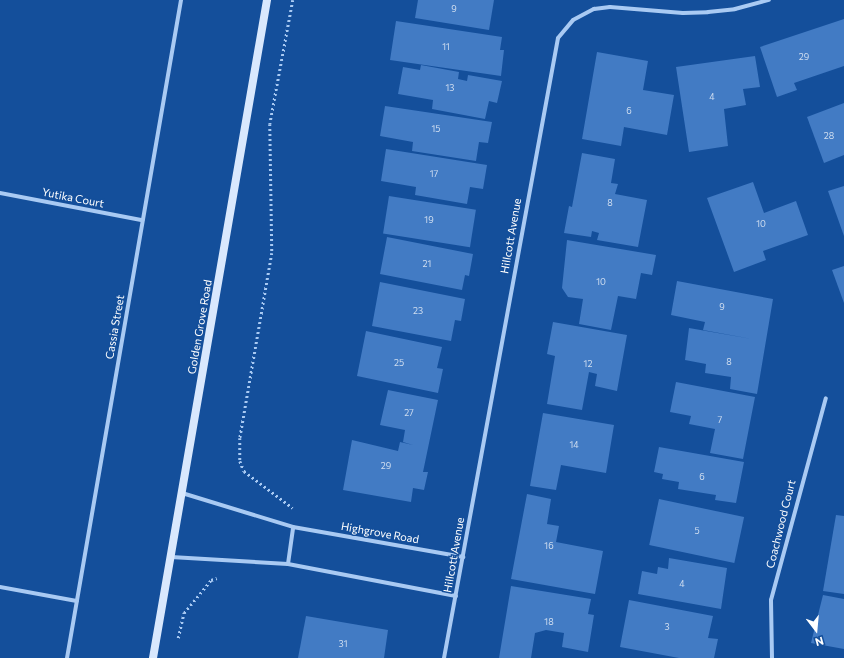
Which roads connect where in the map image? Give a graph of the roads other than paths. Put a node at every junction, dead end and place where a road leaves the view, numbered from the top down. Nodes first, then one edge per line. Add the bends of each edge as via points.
1 (182, 0) edge
2 (267, 0) edge
3 (769, 0) edge
4 (0, 193) edge
5 (142, 220) junction
6 (826, 398) dead end
7 (182, 493) junction
8 (293, 527) junction
9 (171, 557) junction
10 (463, 557) junction
11 (288, 564) junction
12 (0, 587) edge
13 (456, 596) junction
14 (77, 601) junction
15 (67, 658) edge
16 (153, 658) edge
17 (444, 658) edge
18 (772, 658) edge

1 - 5 street, Cassia Street
2 - 7 main road, Golden Grove Road
3 - 10 street, Hillcott Avenue via 735,9 708,12 683,13 610,7 594,9 573,20 558,38
4 - 5 street, Yutika Court
5 - 14 street, Cassia Street
6 - 18 street, Coachwood Court via 771,600
7 - 8 street, Highgrove Road
7 - 9 main road, Golden Grove Road
8 - 10 street, Highgrove Road
8 - 11 street
9 - 11 street
9 - 16 main road, Golden Grove Road
10 - 13 street, Hillcott Avenue
11 - 13 street
12 - 14 street
13 - 17 street, Hillcott Avenue
14 - 15 street, Cassia Street

